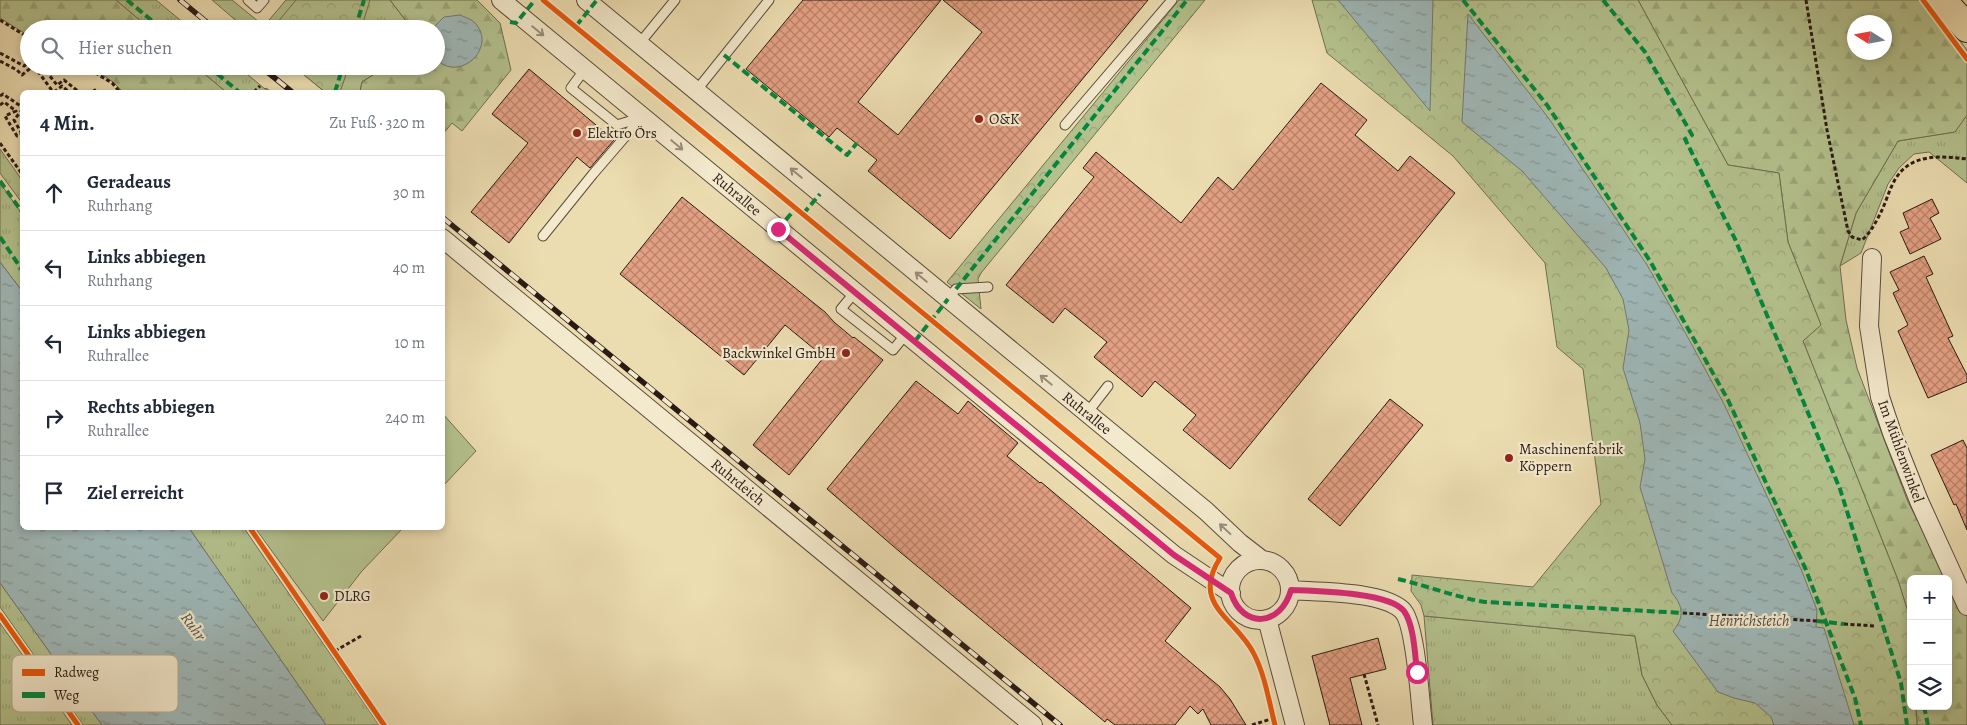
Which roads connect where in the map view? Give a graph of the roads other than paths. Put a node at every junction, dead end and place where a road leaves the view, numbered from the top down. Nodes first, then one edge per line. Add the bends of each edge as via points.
1 (248, 0) edge
2 (264, 0) edge
3 (501, 0) edge
4 (586, 0) edge
5 (675, 0) edge
6 (768, 0) edge
7 (1172, 0) edge
8 (1942, 0) edge
9 (1967, 28) edge
10 (639, 44) junction
11 (585, 69) junction
12 (696, 91) junction
13 (643, 116) junction
14 (1065, 125) dead end
15 (543, 236) dead end
16 (445, 240) edge
17 (1872, 258) dead end
18 (988, 286) dead end
19 (948, 299) junction
20 (1108, 386) dead end
21 (1087, 413) junction
22 (1262, 560) junction
23 (1291, 590) junction
24 (1231, 593) junction
25 (1967, 606) edge
26 (1267, 618) junction
27 (1293, 719) edge
28 (1033, 725) edge
29 (1422, 725) edge

1 - 2 lane via 257,8
3 -> 11 street, Ruhrallee
4 - 10 street, Ruhrallee
5 - 10 lane
6 - 12 lane
7 - 14 lane
8 - 9 main road
10 - 12 street, Ruhrallee
11 - 13 street, Ruhrallee
11 - 13 lane via 571,88 617,125
19 -> 12 street, Ruhrallee
13 - 15 lane
13 -> 24 street, Ruhrallee via 1174,555
16 - 28 street, Ruhrdeich
17 - 25 street, Im Mühlenwinkel via 1869,326 1880,397 1920,501
18 - 19 lane via 956,289
21 -> 19 street, Ruhrallee
20 - 21 lane
22 -> 21 street, Ruhrallee
22 - 23 street, Ruhrallee via 1272,562 1283,571
22 - 24 street via 1252,561 1238,570
23 - 26 street via 1281,611
23 - 29 street via 1371,596 1403,610 1414,645
24 - 26 street, Ruhrallee via 1243,614 1250,618
26 - 27 street

